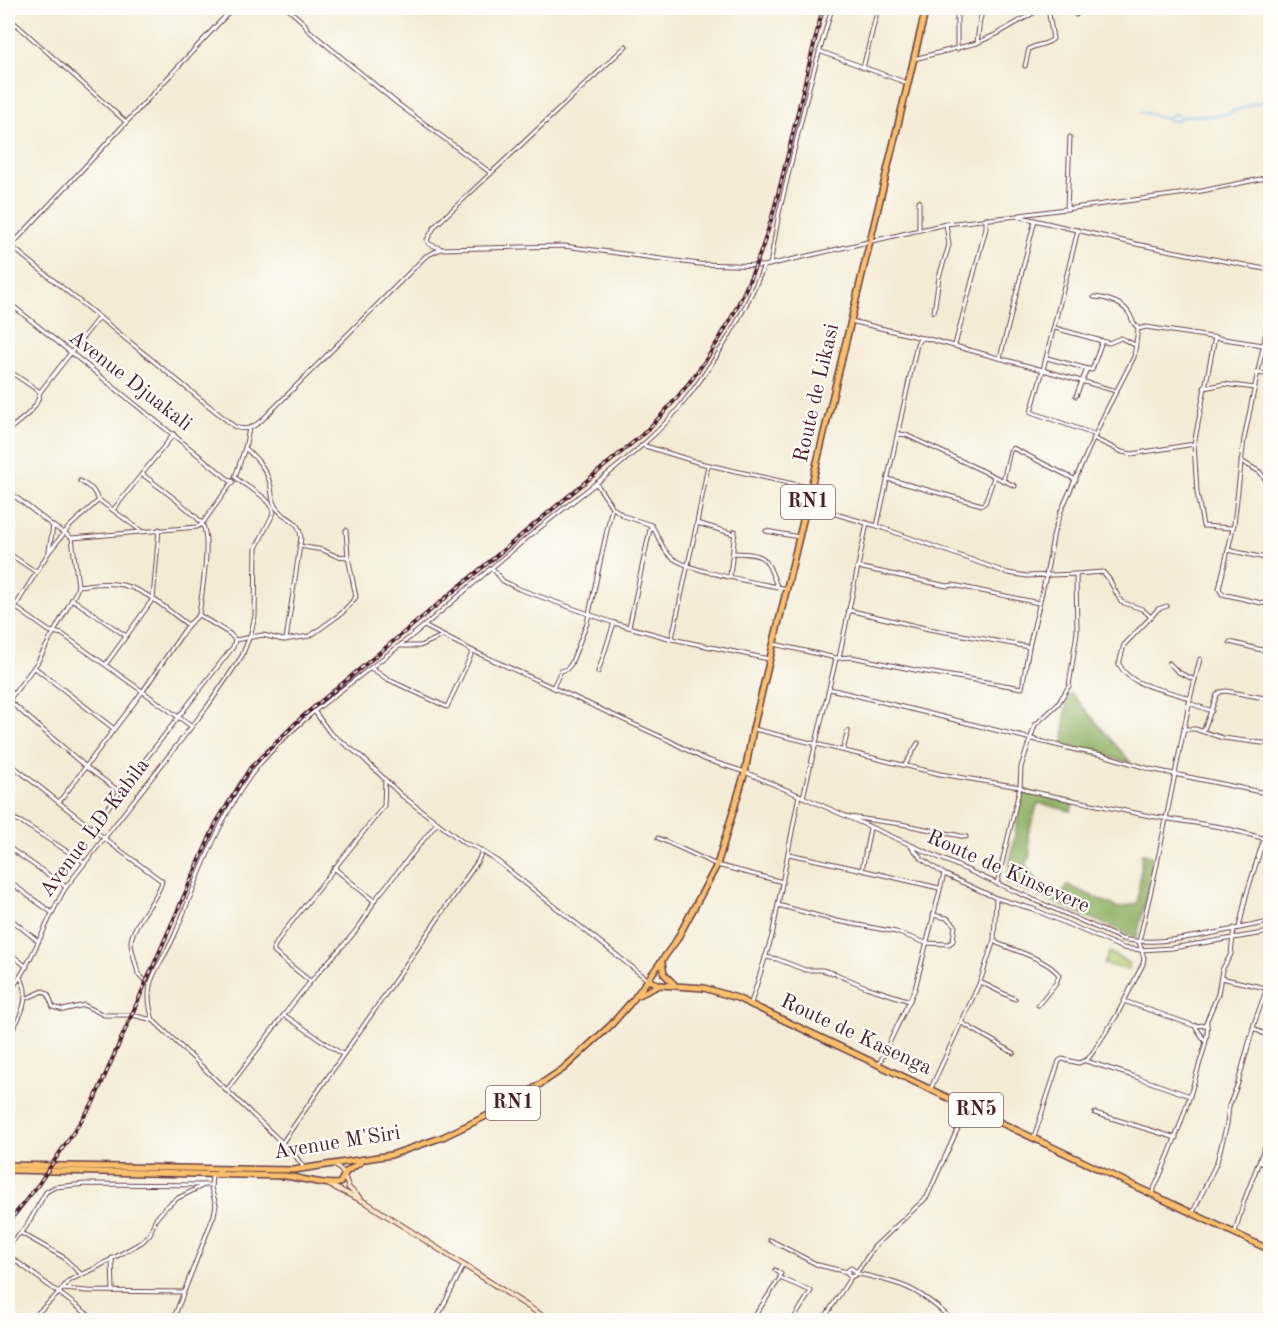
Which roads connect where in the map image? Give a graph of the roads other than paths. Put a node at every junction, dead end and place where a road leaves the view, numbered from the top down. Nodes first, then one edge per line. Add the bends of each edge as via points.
1 (233, 8) edge
2 (287, 8) edge
3 (832, 8) edge
4 (878, 8) edge
5 (926, 8) edge
6 (957, 8) edge
7 (984, 8) edge
8 (1042, 8) edge
9 (1048, 8) edge
10 (1075, 8) edge
11 (1076, 15) dead end
12 (8, 20) edge
13 (977, 43) junction
14 (626, 46) dead end
15 (957, 49) junction
16 (819, 51) junction
17 (914, 59) junction
18 (1025, 66) dead end
19 (863, 68) junction
20 (908, 84) junction
21 (126, 122) junction
22 (1070, 137) dead end
23 (491, 173) junction
24 (1270, 177) edge
25 (919, 201) dead end
26 (1067, 209) junction
27 (1017, 216) junction
28 (986, 219) junction
29 (1035, 220) junction
30 (946, 224) junction
31 (919, 229) junction
32 (1078, 230) junction
33 (870, 242) junction
34 (9, 248) edge
35 (441, 249) junction
36 (770, 265) junction
37 (764, 266) junction
38 (1270, 270) edge
39 (1094, 297) dead end
40 (8, 302) edge
41 (934, 312) dead end
42 (1270, 313) edge
43 (99, 317) junction
44 (851, 321) junction
45 (1055, 328) junction
46 (1138, 329) junction
47 (1215, 337) junction
48 (922, 338) junction
49 (1102, 341) junction
50 (955, 345) junction
51 (1136, 345) junction
52 (1263, 345) junction
53 (71, 353) junction
54 (1000, 358) junction
55 (1047, 358) junction
56 (1087, 369) junction
57 (8, 370) edge
58 (1043, 370) junction
59 (1258, 373) junction
60 (1270, 375) edge
61 (1081, 382) junction
62 (1204, 388) junction
63 (1255, 388) junction
64 (1116, 391) junction
65 (40, 392) junction
66 (1076, 396) dead end
67 (249, 429) junction
68 (8, 431) edge
69 (174, 435) junction
70 (897, 436) junction
71 (1096, 437) junction
72 (1194, 444) junction
73 (642, 445) junction
74 (245, 448) junction
75 (1240, 461) junction
76 (708, 465) junction
77 (142, 474) junction
78 (235, 477) junction
79 (994, 477) junction
80 (888, 479) junction
81 (1076, 480) junction
82 (80, 481) dead end
83 (1003, 481) junction
84 (233, 483) junction
85 (596, 483) junction
86 (1015, 486) dead end
87 (1270, 486) edge
88 (811, 488) junction
89 (8, 491) edge
90 (99, 500) junction
91 (274, 506) junction
92 (807, 506) junction
93 (612, 507) junction
94 (113, 510) junction
95 (697, 523) junction
96 (867, 523) junction
97 (202, 524) junction
98 (651, 525) junction
99 (53, 526) junction
100 (877, 526) junction
101 (1232, 528) junction
102 (159, 529) junction
103 (346, 530) dead end
104 (141, 531) junction
105 (765, 531) dead end
106 (63, 534) junction
107 (799, 537) junction
108 (72, 538) junction
109 (300, 546) junction
110 (1228, 550) junction
111 (49, 552) junction
112 (8, 553) edge
113 (733, 553) junction
114 (348, 557) junction
115 (1270, 559) edge
116 (688, 566) junction
117 (858, 567) junction
118 (492, 568) junction
119 (36, 572) junction
120 (1076, 574) junction
121 (730, 576) junction
122 (1046, 576) junction
123 (78, 586) junction
124 (778, 587) junction
125 (787, 590) junction
126 (72, 599) junction
127 (153, 599) junction
128 (8, 602) edge
129 (1039, 603) junction
130 (1270, 605) edge
131 (1167, 606) dead end
132 (13, 608) junction
133 (848, 610) junction
134 (588, 614) junction
135 (199, 615) junction
136 (1151, 616) junction
137 (8, 618) edge
138 (614, 623) junction
139 (188, 625) junction
140 (424, 626) junction
141 (629, 627) junction
142 (53, 632) junction
143 (126, 636) junction
144 (442, 636) junction
145 (249, 637) junction
146 (672, 639) junction
147 (235, 640) junction
148 (286, 640) junction
149 (1230, 642) dead end
150 (774, 644) junction
151 (400, 645) junction
152 (1029, 647) junction
153 (473, 651) junction
154 (1270, 652) edge
155 (838, 658) junction
156 (770, 659) junction
157 (1200, 659) dead end
158 (1169, 663) dead end
159 (106, 664) junction
160 (34, 668) junction
161 (370, 668) junction
162 (598, 672) dead end
163 (1195, 680) junction
164 (552, 687) junction
165 (830, 689) junction
166 (143, 691) junction
167 (1270, 699) edge
168 (8, 700) edge
169 (1189, 701) junction
170 (1212, 711) junction
171 (315, 712) junction
172 (179, 717) junction
173 (192, 726) junction
174 (113, 728) junction
175 (753, 729) junction
176 (1184, 729) junction
177 (848, 731) dead end
178 (1203, 732) junction
179 (1032, 738) junction
180 (918, 743) dead end
181 (817, 744) junction
182 (1270, 744) edge
183 (843, 750) junction
184 (8, 762) edge
185 (905, 766) junction
186 (86, 767) junction
187 (745, 772) junction
188 (1175, 774) junction
189 (384, 779) junction
190 (1020, 787) junction
191 (120, 792) junction
192 (1270, 794) edge
193 (801, 796) junction
194 (59, 802) junction
195 (8, 816) edge
196 (847, 817) junction
197 (1165, 818) junction
198 (437, 823) junction
199 (92, 828) junction
200 (870, 828) junction
201 (966, 837) dead end
202 (103, 838) junction
203 (658, 838) dead end
204 (1264, 838) junction
205 (1270, 840) edge
206 (909, 844) junction
207 (8, 847) edge
208 (482, 851) junction
209 (789, 854) junction
210 (84, 862) junction
211 (717, 865) junction
212 (334, 868) junction
213 (862, 870) junction
214 (944, 874) junction
215 (8, 881) edge
216 (783, 882) junction
217 (997, 884) junction
218 (66, 887) junction
219 (939, 888) junction
220 (996, 898) junction
221 (374, 901) junction
222 (778, 905) junction
223 (51, 912) junction
224 (933, 915) junction
225 (8, 917) edge
226 (1270, 922) edge
227 (1234, 928) junction
228 (1239, 928) junction
229 (1270, 932) edge
230 (1234, 937) junction
231 (994, 940) junction
232 (38, 941) junction
233 (1139, 942) junction
234 (926, 943) junction
235 (1141, 950) junction
236 (8, 952) edge
237 (765, 957) junction
238 (662, 961) junction
239 (27, 967) junction
240 (20, 976) junction
241 (1221, 978) junction
242 (648, 980) junction
243 (310, 981) junction
244 (980, 982) junction
245 (149, 984) junction
246 (660, 985) junction
247 (676, 985) junction
248 (1269, 989) edge
249 (8, 991) edge
250 (25, 999) junction
251 (1015, 999) dead end
252 (633, 1000) junction
253 (910, 1001) junction
254 (1124, 1001) junction
255 (750, 1004) junction
256 (1038, 1005) dead end
257 (284, 1015) junction
258 (153, 1020) junction
259 (962, 1023) junction
260 (1207, 1023) junction
261 (1195, 1026) junction
262 (1253, 1028) junction
263 (8, 1037) edge
264 (1270, 1037) edge
265 (1205, 1041) junction
266 (1014, 1053) dead end
267 (343, 1055) junction
268 (1084, 1061) junction
269 (879, 1065) junction
270 (931, 1088) junction
271 (226, 1091) junction
272 (1191, 1096) junction
273 (968, 1106) junction
274 (1095, 1113) dead end
275 (1270, 1132) edge
276 (1034, 1137) junction
277 (1177, 1139) junction
278 (282, 1143) junction
279 (366, 1160) junction
280 (1259, 1162) junction
281 (334, 1164) junction
282 (8, 1165) edge
283 (1270, 1167) edge
284 (304, 1168) junction
285 (314, 1168) junction
286 (8, 1170) edge
287 (212, 1175) junction
288 (345, 1176) junction
289 (314, 1180) junction
290 (205, 1184) junction
291 (211, 1185) junction
292 (328, 1185) junction
293 (1152, 1193) junction
294 (366, 1203) junction
295 (1192, 1212) junction
296 (21, 1233) junction
297 (1235, 1233) junction
298 (770, 1240) dead end
299 (8, 1245) edge
300 (1270, 1250) edge
301 (8, 1255) edge
302 (112, 1258) junction
303 (464, 1265) junction
304 (775, 1270) dead end
305 (847, 1272) junction
306 (855, 1272) junction
307 (82, 1275) junction
308 (851, 1277) junction
309 (780, 1278) junction
310 (62, 1289) junction
311 (113, 1291) junction
312 (183, 1292) junction
313 (59, 1293) junction
314 (30, 1320) edge
315 (102, 1320) edge
316 (173, 1320) edge
317 (436, 1320) edge
318 (549, 1320) edge
319 (752, 1320) edge
320 (793, 1320) edge
321 (823, 1320) edge
322 (952, 1320) edge

1 - 21 street
2 - 23 street via 398,104
3 - 16 street
4 - 19 street
5 - 17 highway, Route de Likasi / RN1
6 - 15 street
7 - 13 street
8 - 13 street
9 - 18 street via 1053,39 1029,49
10 - 11 street
12 - 21 street
13 - 15 street
14 - 23 street
15 - 17 street
16 - 19 street
16 - 36 street
17 - 20 highway, Route de Likasi / RN1
19 - 20 street
20 - 33 highway, Route de Likasi / RN1
21 - 34 street
22 - 26 street
23 - 35 street via 430,231 429,244
24 - 26 street
25 - 31 street
26 - 27 street
27 - 28 street
27 - 29 street
28 - 30 street
28 - 50 street
29 - 32 street
29 - 54 street
30 - 31 street
30 - 41 street via 948,245
31 - 33 street
32 - 38 street
32 - 45 street
33 - 36 street
33 - 44 highway, Route de Likasi / RN1
34 - 43 street
35 - 37 street via 564,246 699,264
35 - 67 street via 426,256
36 - 37 street
37 - 73 street via 744,308 703,375 678,409
39 - 46 street via 1127,310
40 - 53 street, Avenue Djuakali
42 - 52 street
43 - 53 street
43 - 67 street via 235,427
44 - 48 street
44 - 88 highway, Route de Likasi / RN1
45 - 49 street
45 - 55 street
46 - 47 street
46 - 51 street
47 - 52 street
47 - 62 street
48 - 50 street
48 - 70 street via 917,344
49 - 51 street via 1109,343 1121,338
49 - 56 street via 1093,369
50 - 54 street
51 - 64 street
52 - 59 street
53 - 65 street
53 - 69 street, Avenue Djuakali
54 - 58 street
55 - 56 street
55 - 58 street
56 - 61 street
57 - 65 street
58 - 61 street
58 - 71 street via 1031,412
59 - 60 street
59 - 63 street
61 - 64 street
61 - 66 street
62 - 63 street via 1224,384
62 - 72 street
63 - 75 street
64 - 71 street
65 - 68 street via 33,411
67 - 74 street
69 - 77 street
69 - 84 street, Avenue Djuakali
70 - 79 street via 906,435
70 - 80 street
71 - 72 street via 1132,454
71 - 81 street
72 - 101 street via 1202,525
73 - 76 street
73 - 85 street
74 - 78 street
74 - 91 street via 262,464
75 - 87 street via 1260,472
75 - 101 street
76 - 88 street
76 - 95 street
77 - 94 street
77 - 97 street
78 - 84 street
78 - 91 street
79 - 80 street via 982,505
79 - 83 street
80 - 100 street
81 - 83 street via 1013,448
81 - 122 street via 1054,532
82 - 90 street
83 - 86 street
84 - 97 street
85 - 93 street
85 - 118 street
88 - 92 highway, Route de Likasi / RN1
89 - 99 street
90 - 94 street
90 - 106 street
91 - 109 street via 298,525
91 - 145 street, Avenue LD Kabila via 272,519 256,548 255,616
92 - 96 street
92 - 107 highway, Route de Likasi / RN1
93 - 98 street via 626,518
93 - 134 street
94 - 104 street
95 - 113 street via 735,532
95 - 116 street
96 - 100 street
96 - 117 street
97 - 102 street
97 - 135 street via 206,543
98 - 116 street via 666,552
98 - 141 street
99 - 106 street
99 - 111 street
100 - 122 street via 1008,573
101 - 110 street
102 - 104 street
102 - 127 street
103 - 114 street
104 - 108 street
105 - 107 street
106 - 108 street
106 - 111 street
107 - 125 highway, Route de Likasi / RN1
108 - 123 street
109 - 114 street
109 - 148 street
110 - 115 street
110 - 130 street via 1221,593
111 - 119 street
112 - 119 street
113 - 121 street
113 - 124 street via 751,553 767,560
114 - 148 street via 356,597 351,605 310,636
116 - 121 street
116 - 146 street
117 - 129 street
117 - 133 street
118 - 134 street via 519,589
118 - 140 street
119 - 132 street
120 - 122 street
120 - 136 street via 1102,572 1121,602
120 - 179 street via 1077,632 1069,686 1058,704 1035,725
121 - 124 street
122 - 129 street
123 - 126 street
123 - 127 street via 120,584
124 - 125 street
125 - 150 highway, Route de Likasi / RN1
126 - 142 street
126 - 143 street
127 - 139 street
127 - 143 street
128 - 132 street
129 - 152 street
131 - 136 street
132 - 137 street
132 - 142 street
133 - 152 street
133 - 155 street
134 - 138 street
134 - 164 street via 571,664 561,671
135 - 139 street
135 - 147 street
136 - 169 street via 1124,645 1121,668 1141,684
138 - 141 street
138 - 162 street
139 - 166 street
140 - 144 street, Route de Kinsevere
140 - 151 street
141 - 146 street
142 - 159 street
142 - 160 street
143 - 159 street
144 - 151 street via 420,646
144 - 153 street, Route de Kinsevere
145 - 147 street
145 - 148 street via 267,635
145 - 173 street, Avenue LD Kabila via 242,656
146 - 156 street
147 - 172 street, Avenue LD Kabila
149 - 154 street
150 - 155 street
150 - 156 highway, Route de Likasi / RN1
151 - 161 street
152 - 155 street via 1022,688 852,657
153 - 161 street via 447,706
153 - 164 street, Route de Kinsevere
155 - 165 street
156 - 175 highway, Route de Likasi / RN1
157 - 163 street
158 - 163 street
159 - 166 street
160 - 168 street
160 - 174 street
161 - 171 street
163 - 169 street
164 - 187 street, Route de Kinsevere via 704,759
165 - 179 street
165 - 181 street
166 - 172 street
166 - 174 street
167 - 170 street via 1222,691
168 - 186 street
169 - 170 street
169 - 176 street
170 - 178 street
171 - 189 street via 330,733
171 - 245 street via 272,751 242,787
172 - 173 street
172 - 191 street, Avenue LD Kabila
173 - 202 street, Avenue LD Kabila
174 - 186 street
175 - 181 street
175 - 187 highway, Route de Likasi / RN1
176 - 178 street
176 - 188 street
177 - 183 street
178 - 182 street
179 - 188 street
179 - 190 street via 1021,767
180 - 185 street
181 - 183 street
181 - 193 street
183 - 185 street
184 - 194 street
185 - 190 street
186 - 191 street
186 - 194 street
187 - 193 street, Route de Kinsevere
187 - 211 highway, Route de Likasi / RN1
188 - 192 street
188 - 197 street
189 - 198 street
189 - 212 street via 384,806
190 - 197 street
190 - 217 street
191 - 199 street, Avenue LD Kabila
193 - 196 street, Route de Kinsevere
193 - 209 street
194 - 199 street
195 - 210 street
196 - 200 street, Route de Kinsevere
196 - 201 street
197 - 204 street
197 - 233 street
198 - 208 street
198 - 221 street
199 - 202 street
200 - 206 street, Route de Kinsevere
200 - 213 street
202 - 210 street, Avenue LD Kabila
202 - 245 street via 162,881 130,943 138,974
203 - 211 street
204 - 205 street
204 - 228 street
206 - 214 street
206 - 217 street, Route de Kinsevere
207 - 218 street
208 - 242 street
208 - 267 street
209 - 213 street
209 - 216 street
210 - 218 street, Avenue LD Kabila
211 - 216 street
211 - 238 highway, Route de Likasi / RN1
212 - 221 street
212 - 243 street via 273,950
213 - 219 street
214 - 219 street
214 - 220 street
215 - 223 street
216 - 222 street
217 - 233 street, Route de Kinsevere via 1090,926
218 - 223 street, Avenue LD Kabila
219 - 224 street
220 - 231 street
220 - 235 street via 1033,909 1123,948
221 - 243 street via 363,922
222 - 234 street via 896,932
222 - 237 street
223 - 232 street, Avenue LD Kabila
224 - 234 street
224 - 234 street via 952,920 953,941 944,945
225 - 232 street
226 - 228 street, Route de Kinsevere
227 - 228 street, Route de Kinsevere
227 - 230 street
227 - 233 street, Route de Kinsevere
229 - 230 street
230 - 235 street
230 - 241 street
231 - 244 street
231 - 256 street via 1058,973 1056,983
232 - 239 street, Avenue LD Kabila
233 - 235 street
234 - 253 street
235 - 254 street via 1143,964
236 - 239 street
237 - 253 street via 805,970 836,974
237 - 255 street
238 - 242 highway, Route de Likasi / RN1
238 - 247 highway via 664,974
239 - 240 street, Avenue LD Kabila
240 - 249 street, Avenue LD Kabila
240 - 250 street via 26,987
241 - 248 street
241 - 260 street
242 - 246 highway, Route de Kasenga / RN5
242 - 252 highway, Avenue M'Siri / RN1
243 - 257 street
244 - 251 street
244 - 259 street
245 - 258 street
246 - 247 highway, Route de Kasenga / RN5
246 - 252 highway
247 - 255 highway, Route de Kasenga / RN5 via 716,991
248 - 262 street
250 - 258 street via 43,991 59,1010 84,1005 105,1015 132,1014
250 - 263 street
252 - 279 highway, Avenue M'Siri / RN1 via 584,1052 509,1105 426,1144
253 - 269 street
254 - 261 street
254 - 268 street via 1091,1057
255 - 269 highway, Route de Kasenga / RN5
257 - 267 street
257 - 271 street
258 - 271 street
259 - 266 street
259 - 270 street
260 - 261 street
260 - 265 street
261 - 265 street
262 - 264 street
262 - 295 street via 1229,1106 1219,1155
265 - 272 street
267 - 278 street
268 - 272 street
268 - 276 street via 1059,1061
269 - 270 highway, Route de Kasenga / RN5
270 - 273 highway, Route de Kasenga / RN5
271 - 278 street
272 - 277 street
273 - 276 highway, Route de Kasenga / RN5
273 - 306 street via 927,1197 874,1247
274 - 277 street
275 - 280 street
276 - 293 highway, Route de Kasenga / RN5
277 - 293 street
278 - 284 street
279 - 281 highway, Avenue M'Siri / RN1
279 - 288 highway, RN1
280 - 283 street
280 - 297 street
281 - 285 highway, Avenue M'Siri / RN1
281 - 288 main road
282 - 284 highway, Avenue M'Siri / RN1 via 284,1171
284 - 285 highway, Avenue M'Siri / RN1
285 - 289 highway via 307,1173
286 - 287 highway, Avenue M'Siri
287 - 289 highway, Avenue M'Siri
287 - 291 street
288 - 292 highway, RN1 via 340,1183
288 - 294 main road via 351,1190
289 - 292 highway, Avenue M'Siri
290 - 291 street
290 - 296 street via 55,1187 42,1197
290 - 302 street via 170,1204 147,1238
291 - 312 street via 214,1215
292 - 294 main road
293 - 295 highway, Route de Kasenga / RN5
294 - 303 main road
295 - 297 highway, Route de Kasenga / RN5
296 - 299 street
296 - 307 street via 63,1257
297 - 300 highway, Route de Kasenga / RN5
298 - 305 street via 818,1265
301 - 313 street
302 - 307 street
302 - 311 street
303 - 317 street
303 - 318 main road
304 - 309 street
305 - 306 street via 851,1268
305 - 308 street
306 - 308 street
306 - 322 street via 908,1286
307 - 310 street via 71,1279
308 - 321 street
309 - 319 street
309 - 320 street via 811,1291
310 - 311 street
310 - 313 street
311 - 312 street
312 - 316 street
313 - 314 street
313 - 315 street

